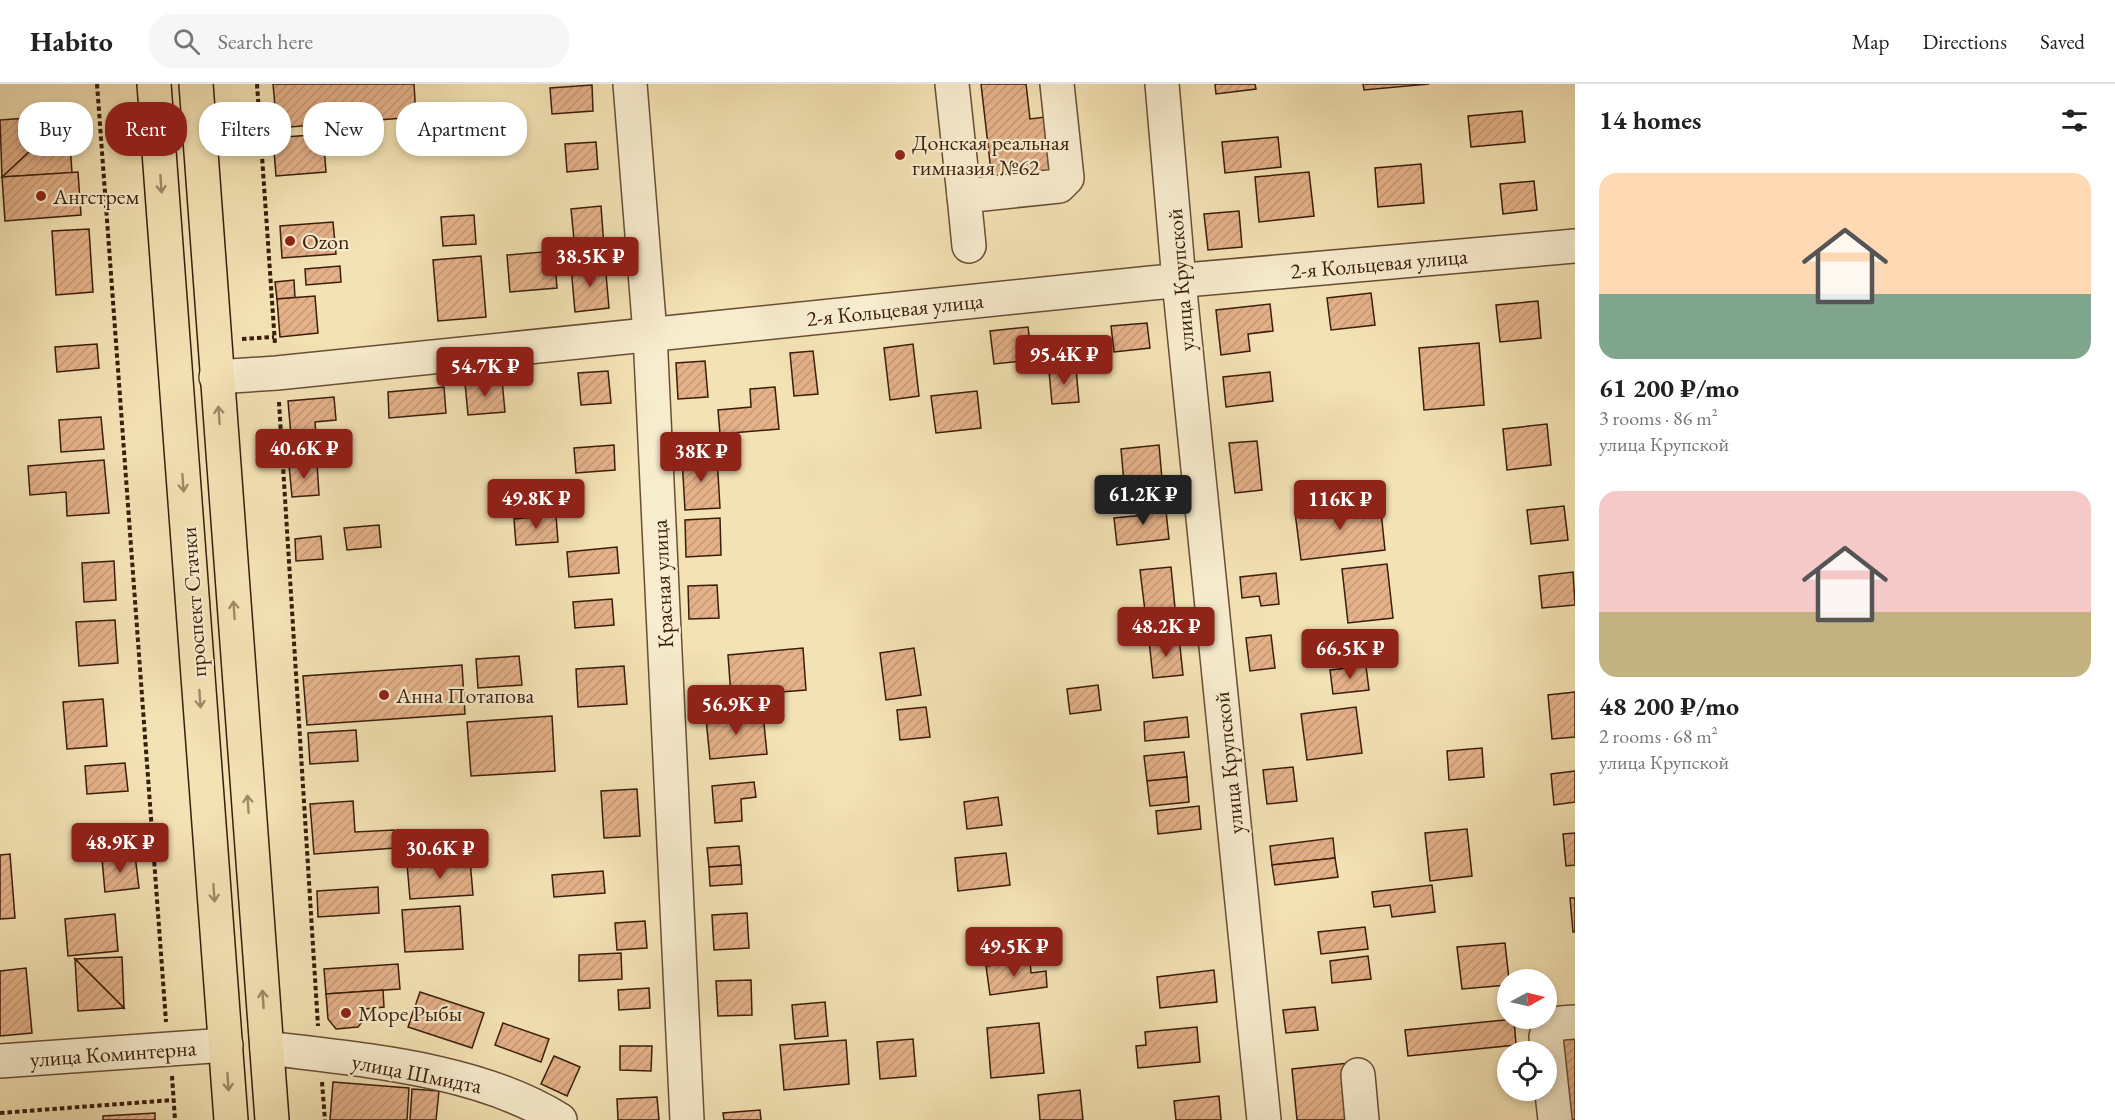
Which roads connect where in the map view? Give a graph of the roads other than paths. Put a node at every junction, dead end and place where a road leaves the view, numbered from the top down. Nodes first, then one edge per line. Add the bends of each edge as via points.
1 (154, 84) edge
2 (196, 84) edge
3 (630, 84) edge
4 (952, 84) edge
5 (1056, 84) edge
6 (1162, 84) edge
7 (964, 196) junction
8 (969, 246) dead end
9 (1575, 246) edge
10 (1179, 281) junction
11 (650, 334) junction
12 (216, 377) junction
13 (1575, 1022) edge
14 (226, 1044) junction
15 (267, 1048) junction
16 (0, 1061) edge
17 (1358, 1076) dead end
18 (231, 1120) edge
19 (272, 1120) edge
20 (560, 1120) edge
21 (687, 1120) edge
22 (1264, 1120) edge
23 (1362, 1120) edge
24 (1555, 1120) edge

1 -> 14 main road, проспект Стачки
2 - 12 main road, проспект Стачки
3 - 11 street, Красная улица
4 - 7 street
5 - 7 street via 1067,178 1059,186
6 - 10 street, улица Крупской
7 - 8 street
9 - 10 street, 2-я Кольцевая улица
10 - 11 street, 2-я Кольцевая улица
10 - 22 street, улица Крупской
11 - 12 street, 2-я Кольцевая улица
11 - 21 street, Красная улица
15 -> 12 main road, проспект Стачки
13 - 24 street via 1549,1027 1546,1037
14 - 16 street, улица Коминтерна
14 -> 18 main road, проспект Стачки
15 - 19 main road, проспект Стачки
15 - 20 street, улица Шмидта via 442,1074 517,1098
17 - 23 street

